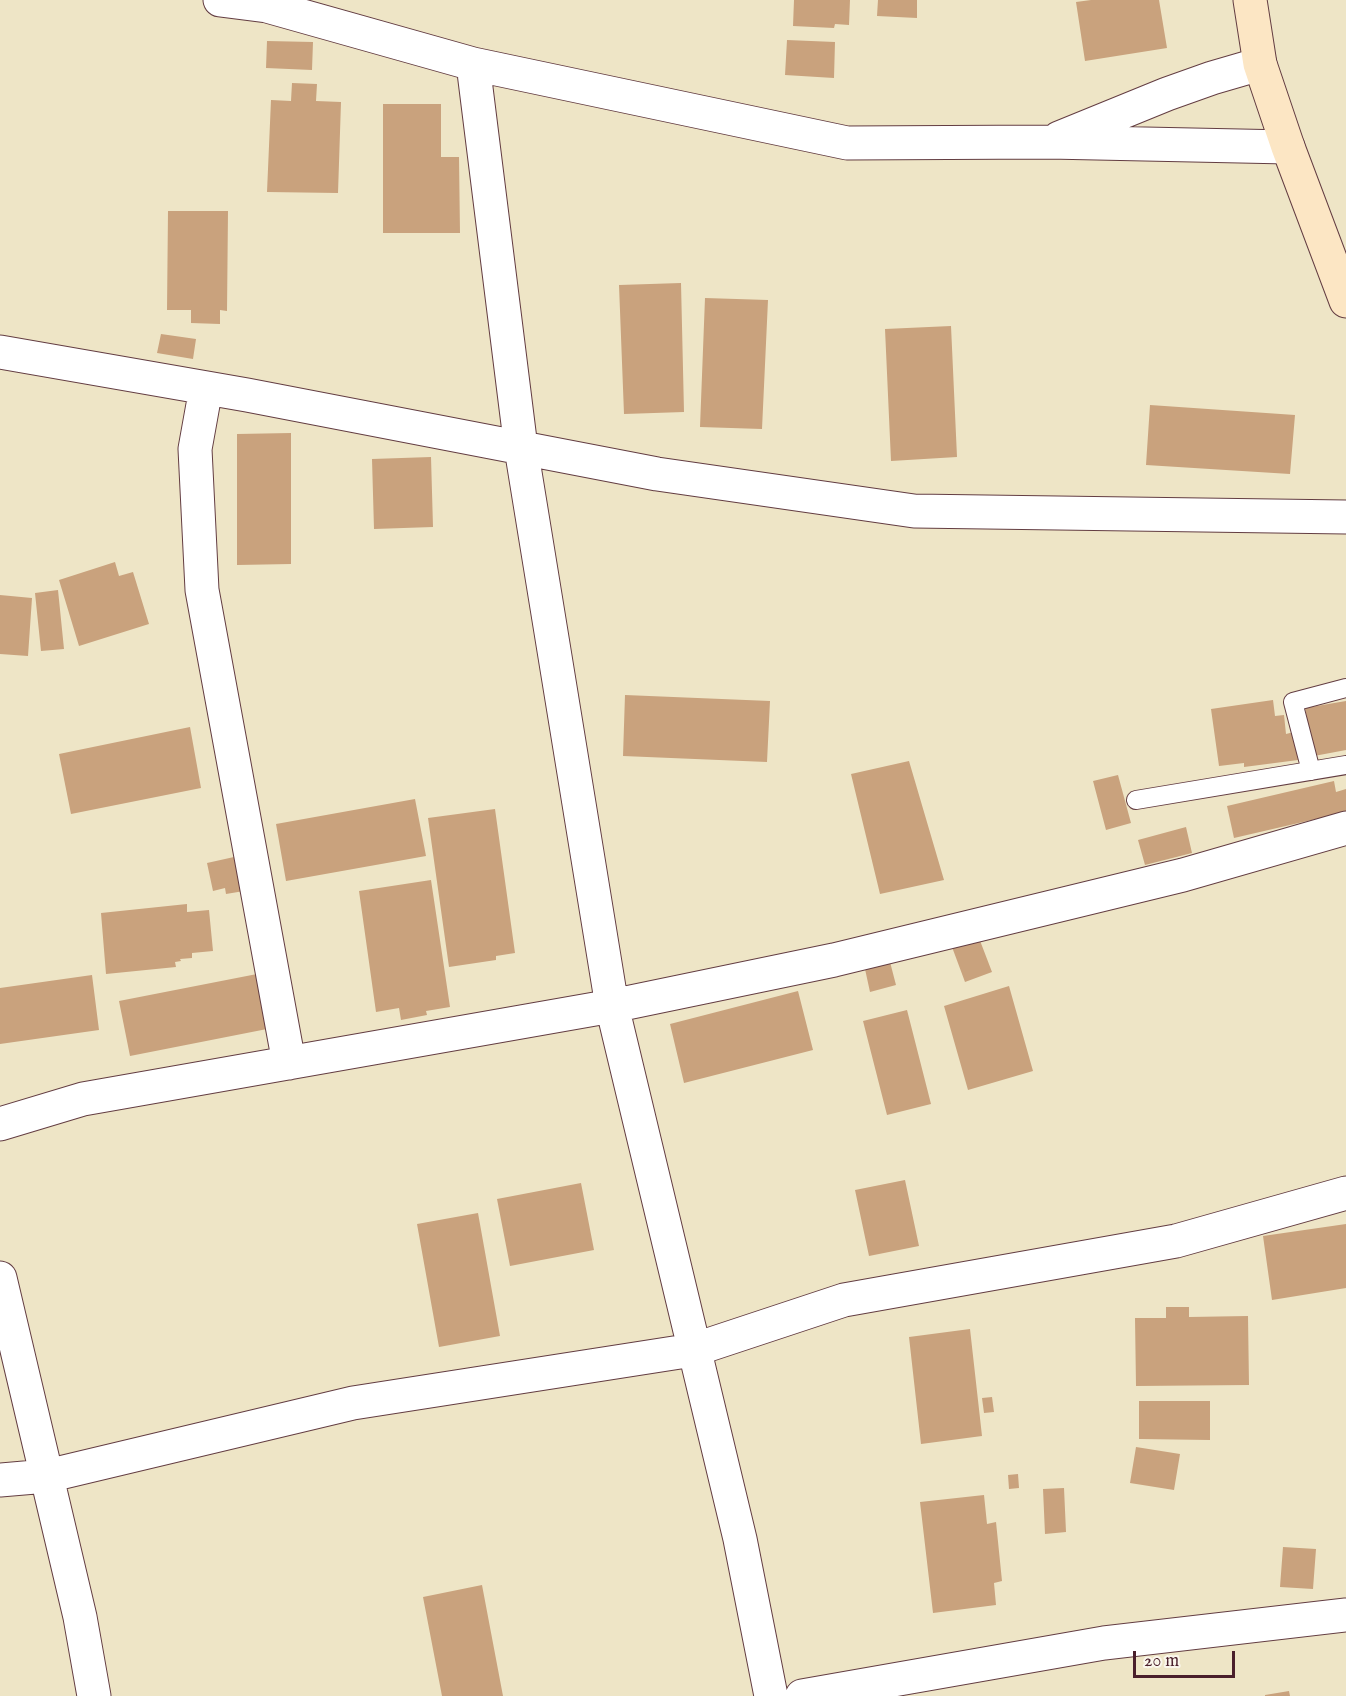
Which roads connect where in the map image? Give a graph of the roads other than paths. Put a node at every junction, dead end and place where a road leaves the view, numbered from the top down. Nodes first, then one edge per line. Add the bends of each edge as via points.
1 (220, 0) edge
2 (1250, 0) edge
3 (473, 64) junction
4 (1260, 64) junction
5 (1049, 142) junction
6 (1288, 147) junction
7 (1346, 302) edge
8 (0, 352) edge
9 (206, 388) junction
10 (521, 448) junction
11 (1346, 517) edge
12 (1346, 688) edge
13 (1346, 765) edge
14 (1311, 771) junction
15 (1136, 800) dead end
16 (1346, 828) edge
17 (612, 1006) junction
18 (289, 1063) junction
19 (0, 1124) edge
20 (1346, 1193) edge
21 (0, 1278) edge
22 (693, 1350) junction
23 (47, 1476) junction
24 (0, 1480) edge
25 (1346, 1615) edge
26 (94, 1696) edge
27 (771, 1696) edge
28 (802, 1696) edge

1 - 3 street via 267,6
2 - 4 street
3 - 5 street via 847,143
3 - 10 street
4 - 5 street via 1167,94
4 - 6 street
5 - 6 street
6 - 7 street
8 - 9 street
9 - 10 street
9 - 18 street via 195,449 202,590
10 - 11 street via 657,474 914,511
10 - 17 street
12 - 14 lane via 1293,702
13 - 14 lane
14 - 15 lane
16 - 17 street via 1182,875 834,960
17 - 18 street
17 - 22 street
18 - 19 street via 83,1099
20 - 22 street via 1176,1241 844,1300
21 - 23 street
22 - 23 street via 353,1403
22 - 27 street via 740,1539
23 - 24 street
23 - 26 street
25 - 28 street via 1104,1643

